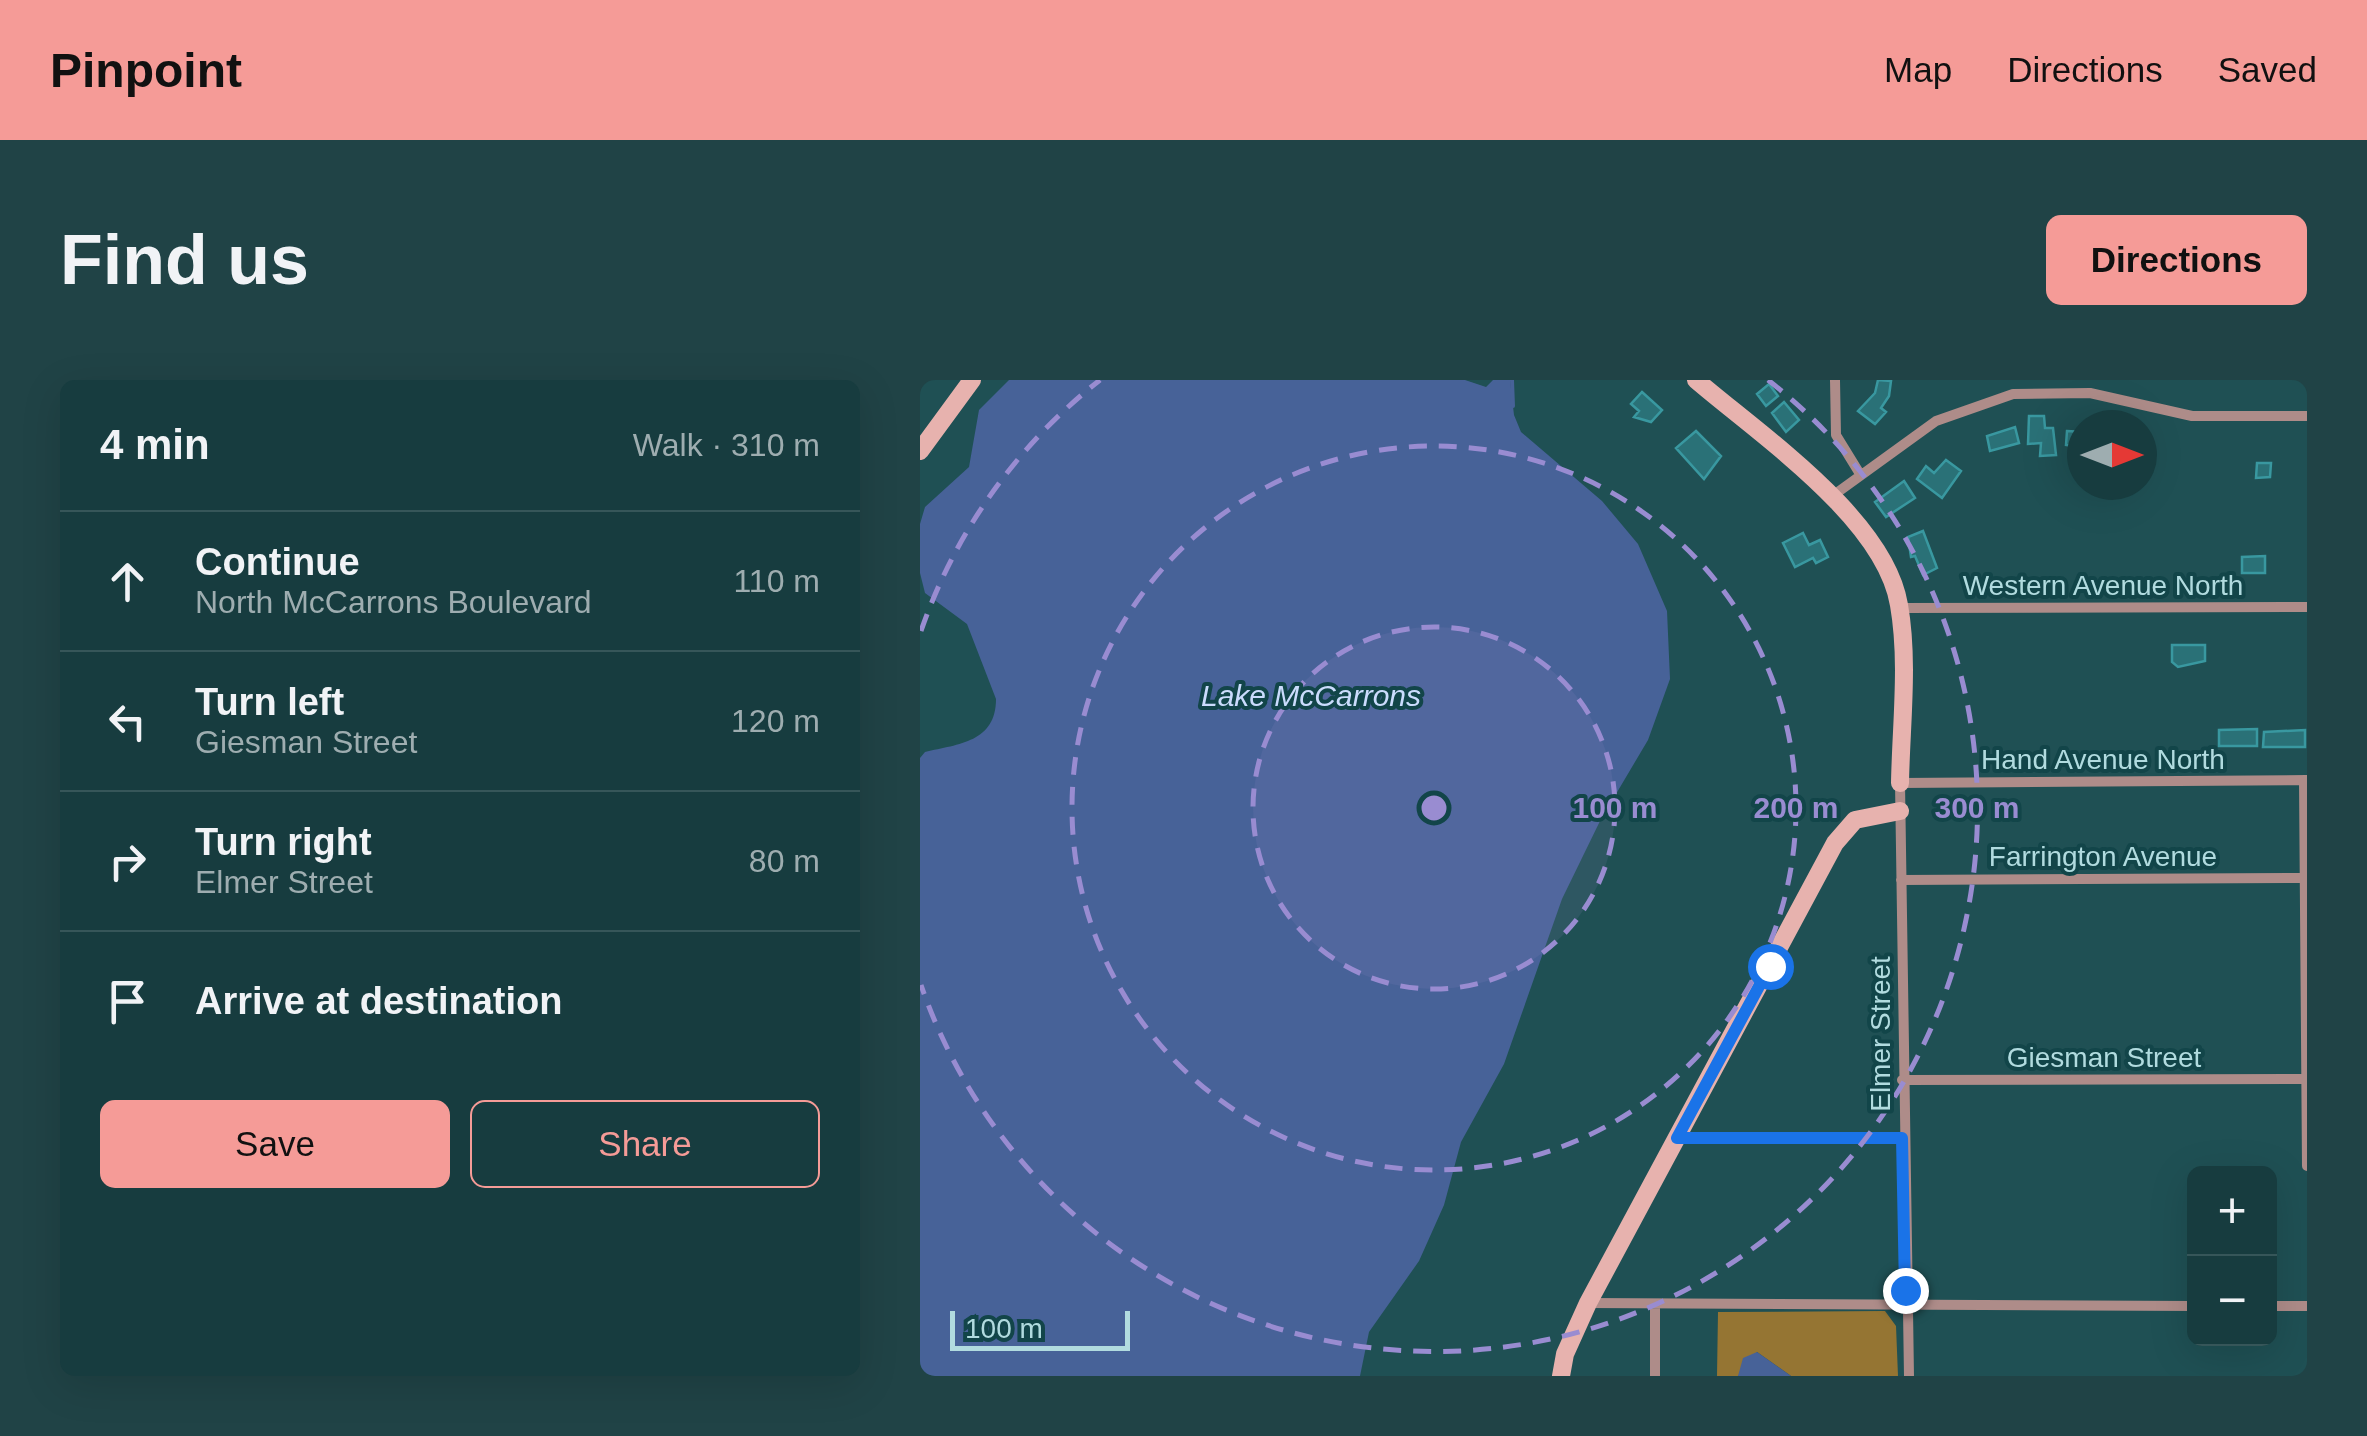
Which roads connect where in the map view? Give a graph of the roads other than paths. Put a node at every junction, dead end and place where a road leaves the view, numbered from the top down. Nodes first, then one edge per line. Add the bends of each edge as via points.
1 (972, 380) edge
2 (1696, 380) edge
3 (1835, 380) edge
4 (2090, 386) edge
5 (2307, 416) edge
6 (920, 451) edge
7 (1860, 474) junction
8 (1832, 497) junction
9 (2307, 607) edge
10 (1900, 608) junction
11 (2305, 780) edge
12 (1900, 783) junction
13 (1900, 811) junction
14 (2304, 878) junction
15 (1902, 880) junction
16 (1902, 1080) junction
17 (2305, 1080) edge
18 (1677, 1138) junction
19 (1902, 1138) junction
20 (2307, 1166) edge
21 (1588, 1303) junction
22 (1908, 1304) junction
23 (1655, 1305) junction
24 (2187, 1306) edge
25 (2277, 1306) edge
26 (2307, 1306) edge
27 (1561, 1376) edge
28 (1655, 1376) edge
29 (1909, 1376) edge

1 - 6 street
2 - 8 street
3 - 7 street via 1836,435
4 - 5 street via 2172,415
4 - 7 street via 2013,394 1964,408
7 - 8 street
8 - 10 street via 1879,552
9 - 10 street, Western Avenue North
10 - 12 street
11 - 12 street, Hand Avenue North
11 - 14 street
12 - 13 street, Elmer Street
13 - 15 street, Elmer Street
13 - 18 street via 1855,820 1836,844
14 - 15 street, Farrington Avenue
14 - 17 street
15 - 16 street, Elmer Street
16 - 17 street, Giesman Street
16 - 19 street, Elmer Street
17 - 20 street
18 - 19 street
18 - 21 street
19 - 22 street, Elmer Street
21 - 23 street
21 - 27 street
22 - 23 street
22 - 24 street
22 - 29 street, Elmer Street
23 - 28 street
25 - 26 street

